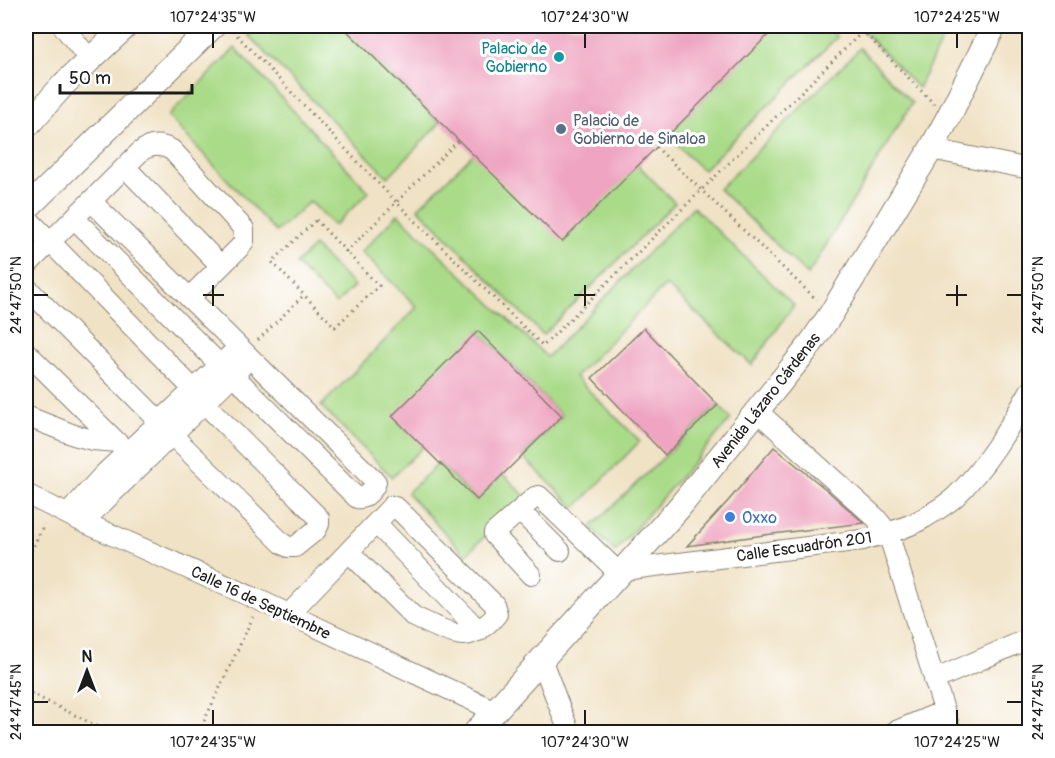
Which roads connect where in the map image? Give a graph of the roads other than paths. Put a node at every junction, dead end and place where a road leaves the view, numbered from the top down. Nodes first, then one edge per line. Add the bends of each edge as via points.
1 (63, 26) edge
2 (126, 26) edge
3 (213, 26) edge
4 (994, 26) edge
5 (90, 60) junction
6 (63, 84) junction
7 (26, 107) edge
8 (26, 127) edge
9 (931, 149) junction
10 (125, 167) junction
11 (1029, 169) edge
12 (91, 201) junction
13 (26, 209) edge
14 (26, 217) edge
15 (75, 218) junction
16 (50, 242) junction
17 (29, 257) edge
18 (221, 266) junction
19 (26, 287) edge
20 (189, 298) junction
21 (26, 352) edge
22 (245, 353) junction
23 (227, 370) junction
24 (1028, 396) edge
25 (199, 397) junction
26 (757, 411) junction
27 (29, 415) edge
28 (166, 428) junction
29 (122, 447) junction
30 (26, 494) edge
31 (520, 510) junction
32 (68, 514) junction
33 (376, 523) junction
34 (888, 533) junction
35 (560, 551) dead end
36 (349, 552) junction
37 (621, 572) junction
38 (531, 575) dead end
39 (289, 614) junction
40 (479, 631) junction
41 (1029, 638) edge
42 (542, 661) junction
43 (934, 680) junction
44 (495, 711) junction
45 (944, 711) junction
46 (476, 732) edge
47 (569, 732) edge
48 (894, 732) edge
49 (951, 732) edge

1 - 5 street
2 - 5 main road
3 - 13 main road
4 - 9 main road, Avenida Lázaro Cárdenas
5 - 6 main road
6 - 7 street
6 - 8 main road
9 - 11 street
9 - 26 main road, Avenida Lázaro Cárdenas via 831,314
10 - 12 street
10 - 18 street
10 - 18 street via 152,146 172,150 244,229 240,248
12 - 15 street
12 - 20 street
14 - 16 street
15 - 16 street
15 - 23 street
16 - 17 street
16 - 25 street
18 - 20 street
19 - 28 street
20 - 22 street
21 - 29 street
22 - 23 street
22 - 23 street via 376,482 364,498 357,498
23 - 25 street
24 - 34 street, Calle Escuadrón 201 via 980,469 954,498 922,519
25 - 28 street
25 - 28 street via 319,518 316,530 295,547 282,543
26 - 34 street
26 - 37 main road, Avenida Lázaro Cárdenas
27 - 29 street via 84,438
28 - 29 street
28 - 32 street
29 - 32 street
30 - 32 street, Calle 16 de Septiembre
31 - 35 street
31 - 37 street via 541,496
31 - 38 street via 494,535
32 - 39 street, Calle 16 de Septiembre
33 - 36 street
33 - 40 street
33 - 40 street via 391,507 397,508 494,604 495,618
34 - 37 street, Calle Escuadrón 201 via 863,540
34 - 43 street
36 - 39 street
36 - 40 street via 413,616 456,635
37 - 42 main road, Avenida Lázaro Cárdenas
39 - 44 street, Calle 16 de Septiembre
41 - 43 street
42 - 44 main road, Avenida Lázaro Cárdenas
42 - 47 street
43 - 45 street
44 - 46 main road, Avenida Lázaro Cárdenas
45 - 48 street
45 - 49 street

